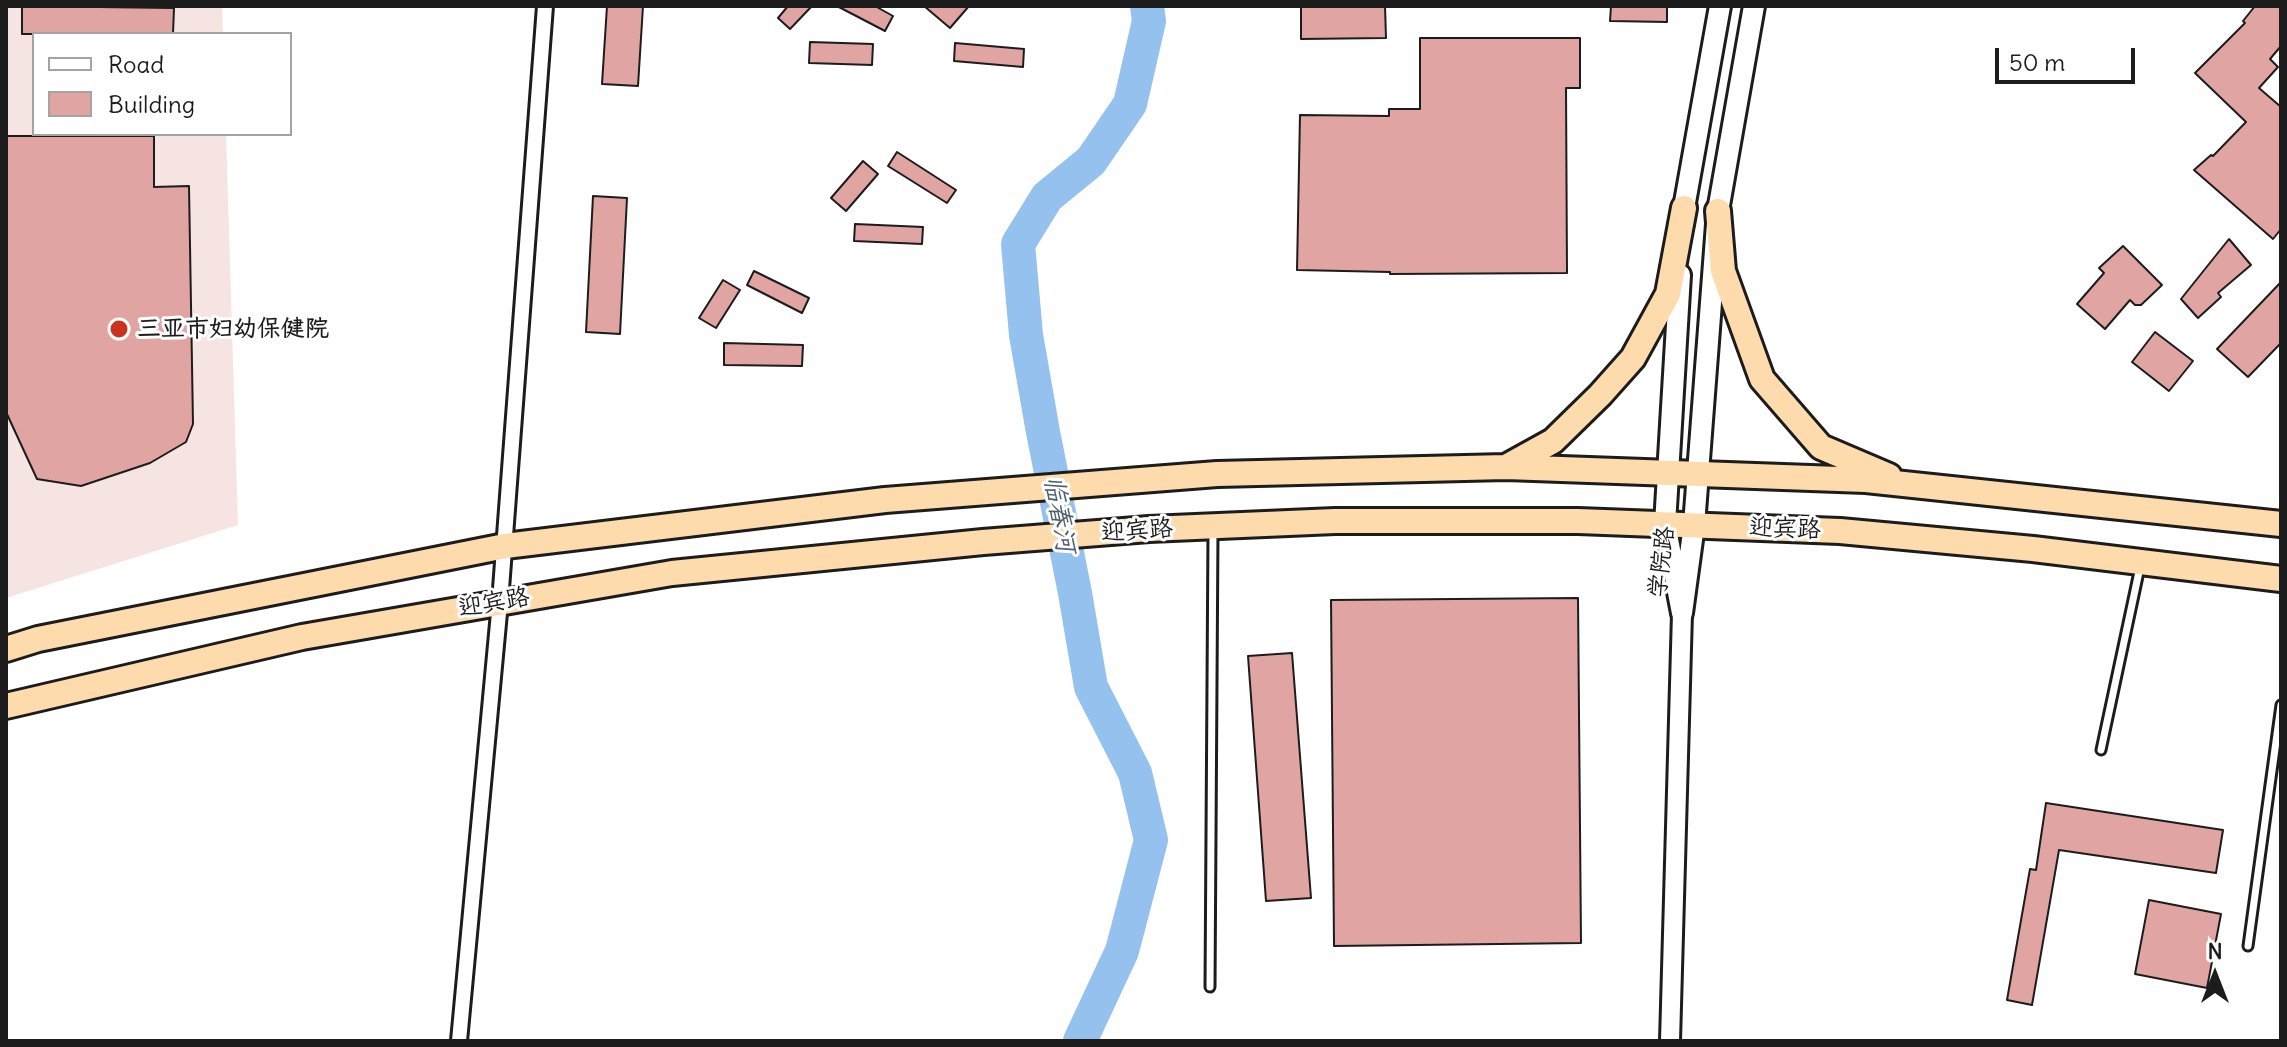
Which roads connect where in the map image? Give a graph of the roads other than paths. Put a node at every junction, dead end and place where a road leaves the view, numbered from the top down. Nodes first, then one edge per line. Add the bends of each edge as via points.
1 (545, 6) edge
2 (1720, 6) edge
3 (1754, 6) edge
4 (1684, 208) junction
5 (1718, 211) junction
6 (1506, 467) junction
7 (1668, 473) junction
8 (1697, 474) junction
9 (1914, 485) junction
10 (1665, 524) junction
11 (2281, 524) edge
12 (1694, 525) junction
13 (1213, 526) junction
14 (505, 546) junction
15 (2141, 561) junction
16 (2281, 579) edge
17 (500, 602) junction
18 (1682, 613) junction
19 (6, 649) edge
20 (2281, 705) edge
21 (6, 706) edge
22 (2101, 750) dead end
23 (2248, 946) dead end
24 (1210, 987) dead end
25 (459, 1041) edge
26 (1670, 1041) edge

1 - 14 street
2 - 4 main road, 学院路
3 - 5 main road, 学院路
4 - 6 highway via 1668,294 1633,358 1553,441
4 - 7 main road, 学院路
5 - 8 main road, 学院路
5 - 9 highway via 1723,271 1762,379 1821,447
6 - 7 highway
6 - 14 highway via 1217,474 980,491
7 - 8 highway
7 - 10 main road, 学院路
8 - 9 highway
8 - 12 main road, 学院路
9 - 11 highway
10 - 12 highway, 迎宾路
10 - 13 highway, 迎宾路 via 1335,521
10 - 18 main road, 学院路
12 - 15 highway, 迎宾路 via 1861,532
12 - 18 main road, 学院路
13 - 17 highway, 迎宾路 via 672,573
13 - 24 lane
14 - 17 street
14 - 19 highway
15 - 16 highway, 迎宾路
15 - 22 lane
17 - 21 highway, 迎宾路 via 302,637
17 - 25 street
18 - 26 street
20 - 23 lane

